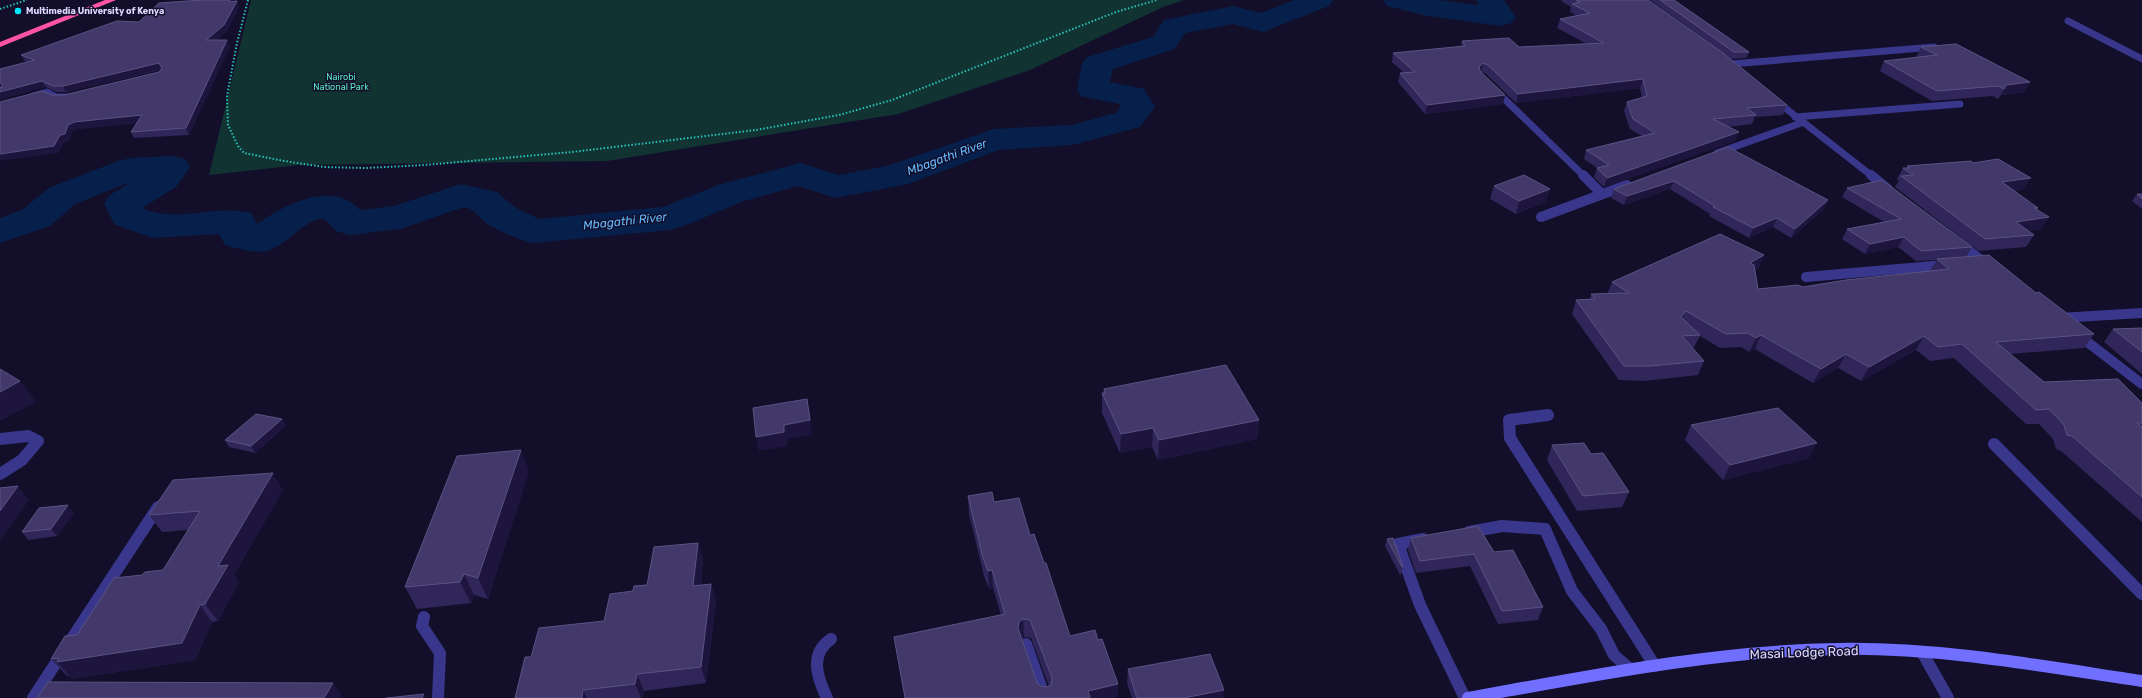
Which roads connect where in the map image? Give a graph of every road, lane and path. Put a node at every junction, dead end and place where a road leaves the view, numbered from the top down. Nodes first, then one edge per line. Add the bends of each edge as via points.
1 (27, 0) edge
2 (112, 0) edge
3 (248, 0) edge
4 (1157, 0) edge
5 (0, 9) edge
6 (2068, 21) dead end
7 (0, 45) edge
8 (1935, 46) edge
9 (1723, 58) edge
10 (2142, 60) edge
11 (1731, 64) junction
12 (1743, 74) edge
13 (1487, 82) edge
14 (1766, 93) edge
15 (73, 95) edge
16 (22, 99) edge
17 (1960, 104) dead end
18 (1798, 120) junction
19 (1705, 157) edge
20 (1639, 181) edge
21 (1602, 194) junction
22 (1895, 195) edge
23 (1540, 216) dead end
24 (1952, 238) edge
25 (1968, 263) edge
26 (1952, 265) edge
27 (1806, 277) dead end
28 (2142, 313) edge
29 (2142, 384) edge
30 (1548, 415) dead end
31 (0, 439) edge
32 (1994, 444) dead end
33 (0, 474) edge
34 (160, 504) edge
35 (1457, 534) edge
36 (1435, 537) edge
37 (2142, 594) edge
38 (424, 616) dead end
39 (831, 639) dead end
40 (1026, 644) dead end
41 (1922, 652) junction
42 (1655, 666) junction
43 (1630, 669) junction
44 (2142, 681) edge
45 (33, 698) edge
46 (438, 698) edge
47 (827, 698) edge
48 (1045, 698) edge
49 (1465, 698) edge
50 (1468, 698) edge
51 (1948, 698) edge

1 - 5 path
2 - 7 highway
3 - 4 path via 228,89 227,121 236,144 244,154 298,164 350,168 417,166 560,155 753,130 835,115 892,100 1116,12
6 - 10 street
8 - 11 street
9 - 11 street
11 - 12 street
13 - 21 street
14 - 18 street
15 - 16 street via 56,97 48,92
17 - 18 street
18 - 19 street
18 - 22 street
20 - 21 street
21 - 23 street
24 - 25 street via 1986,264
26 - 27 street
28 - 29 street via 2054,316
30 - 42 street via 1509,420 1510,438
31 - 33 street via 28,436 38,441 34,450
32 - 37 street
34 - 45 street
35 - 43 street via 1502,526 1545,529 1572,591 1601,629 1614,655
36 - 49 street via 1398,544 1420,605
38 - 46 street via 422,626 440,653
39 - 47 street via 821,647 817,662
40 - 48 street
41 - 42 street, Masai Lodge Road via 1837,649 1746,654
41 - 44 street, Masai Lodge Road
41 - 51 street
42 - 43 street, Masai Lodge Road
43 - 50 street, Masai Lodge Road

